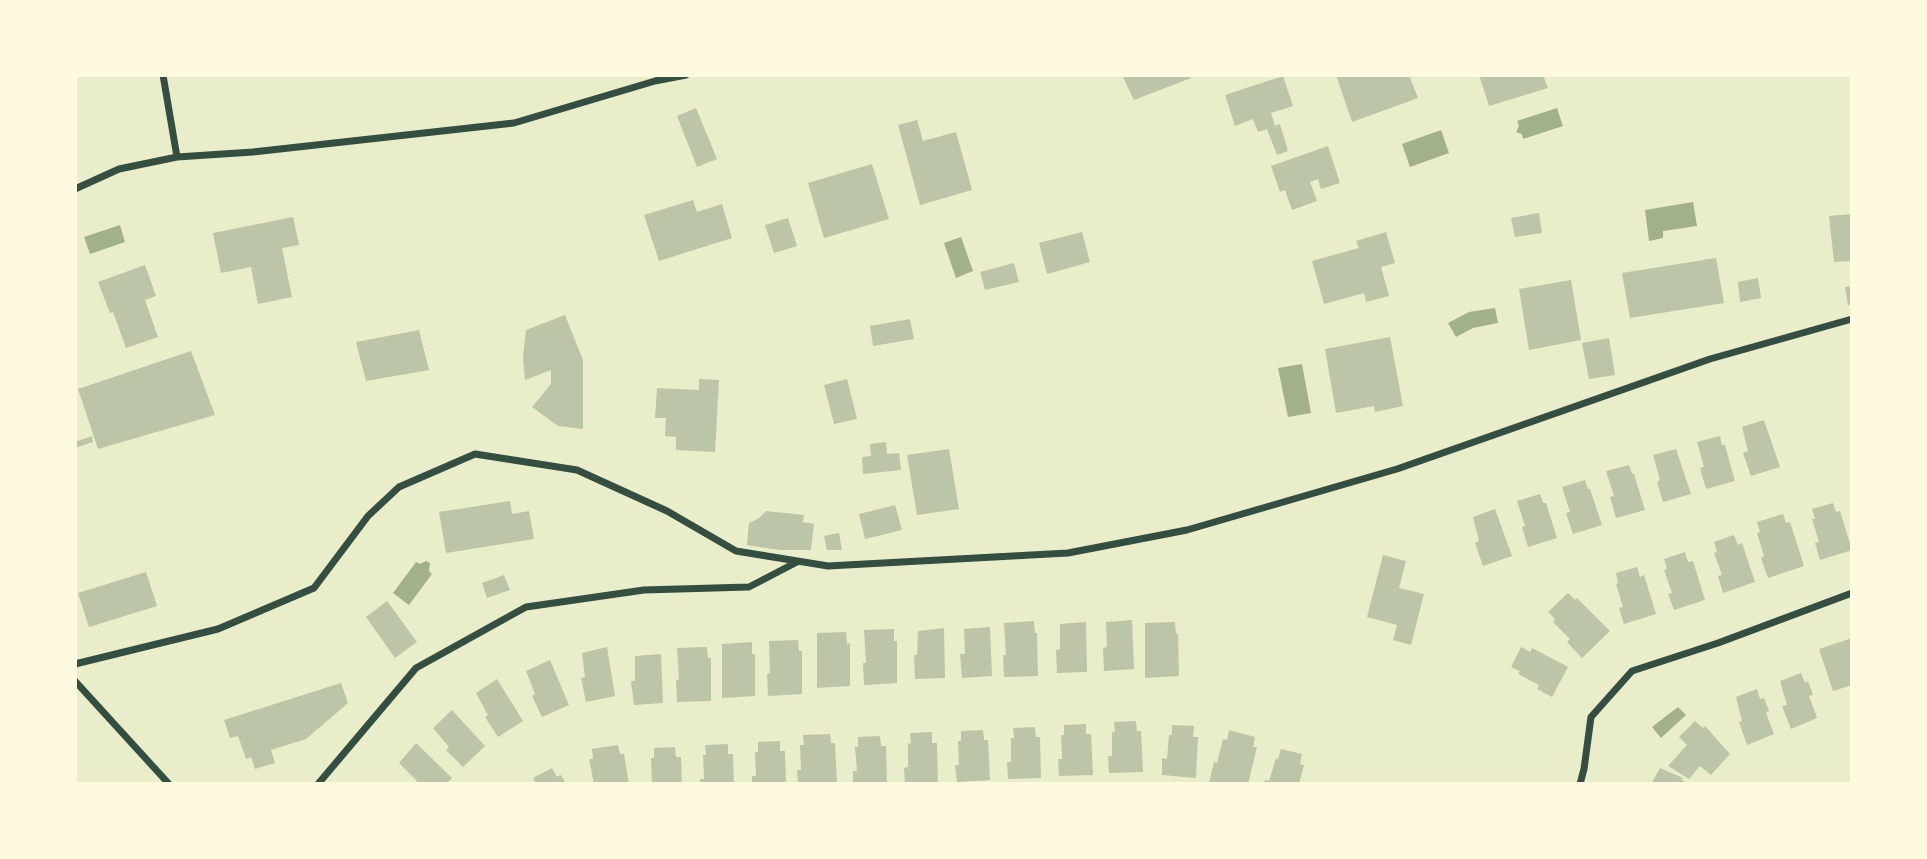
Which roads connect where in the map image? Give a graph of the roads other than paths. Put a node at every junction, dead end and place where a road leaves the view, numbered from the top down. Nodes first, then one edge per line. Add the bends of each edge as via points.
1 (163, 75) edge
2 (686, 75) edge
3 (653, 78) edge
4 (177, 157) junction
5 (75, 189) edge
6 (1852, 319) edge
7 (798, 561) junction
8 (1852, 593) edge
9 (75, 664) edge
10 (75, 681) edge
11 (169, 784) edge
12 (318, 784) edge
13 (1580, 784) edge

1 - 4 street
2 - 3 street
3 - 4 street via 514,123
4 - 5 street via 119,169
6 - 7 street via 1710,359 1397,469 1187,530 1068,553 828,566
7 - 9 street via 736,551 667,511 577,470 475,454 399,487 368,516 314,588 218,629
7 - 12 street via 748,587 644,590 526,607 416,668
8 - 13 street via 1632,671 1591,717
10 - 11 street

